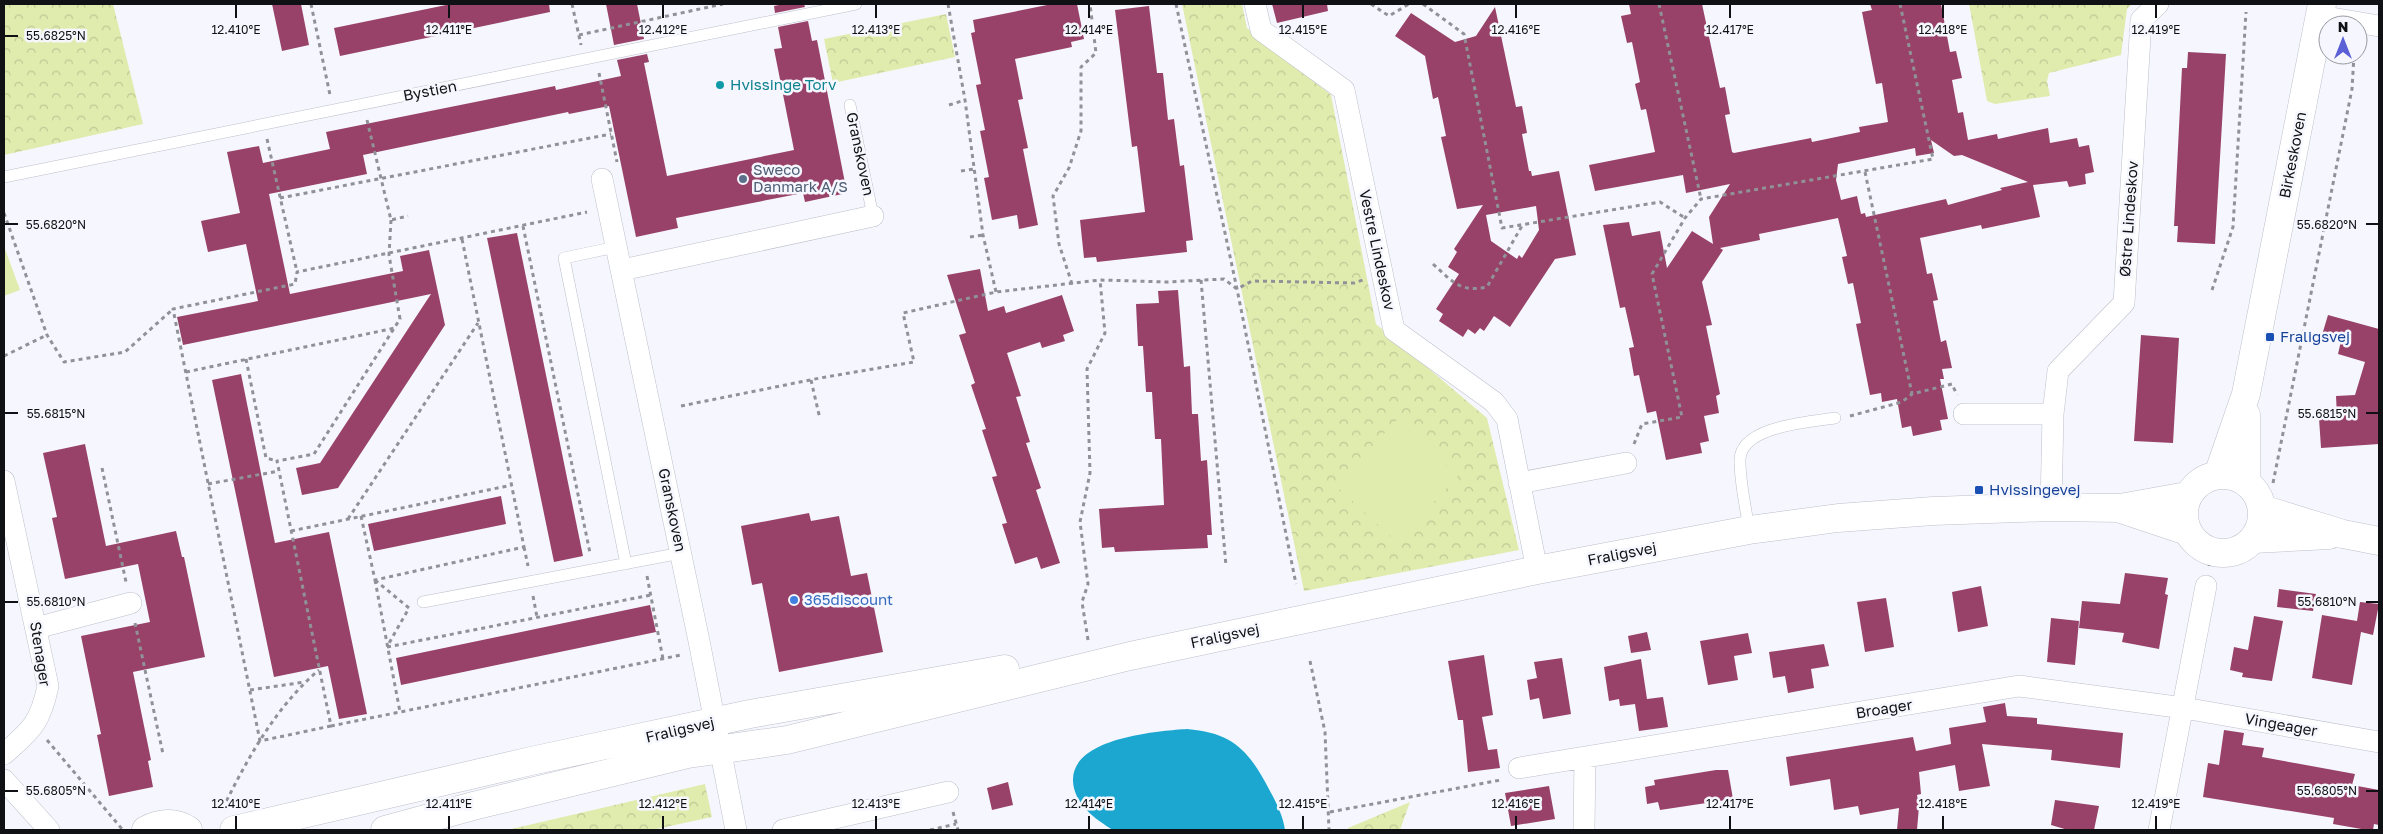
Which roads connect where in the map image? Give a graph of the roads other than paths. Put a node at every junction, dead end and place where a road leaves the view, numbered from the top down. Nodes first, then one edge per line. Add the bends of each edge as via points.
1 (856, 4) edge
2 (1255, 4) edge
3 (2158, 4) edge
4 (2321, 10) edge
5 (2379, 26) edge
6 (850, 105) dead end
7 (4, 178) edge
8 (602, 179) road end
9 (873, 216) joint
10 (616, 247) junction
11 (622, 270) junction
12 (2246, 394) junction
13 (1964, 414) road end
14 (2053, 414) junction
15 (1835, 418) road end
16 (1626, 463) road end
17 (2218, 475) junction
18 (4, 481) edge
19 (1520, 483) junction
20 (2255, 495) junction
21 (2187, 496) junction
22 (2052, 507) junction
23 (2120, 508) junction
24 (1749, 530) junction
25 (2187, 532) junction
26 (2343, 534) junction
27 (2253, 539) junction
28 (2379, 540) edge
29 (681, 553) junction
30 (626, 564) junction
31 (1537, 570) junction
32 (2206, 586) dead end
33 (423, 602) dead end
34 (131, 603) dead end
35 (36, 628) junction
36 (1130, 656) junction
37 (2184, 708) junction
38 (715, 722) junction
39 (2379, 742) edge
40 (720, 751) junction
41 (4, 754) edge
42 (1584, 757) junction
43 (1520, 768) road end
44 (4, 780) edge
45 (948, 792) dead end
46 (227, 822) edge
47 (49, 830) edge
48 (146, 830) edge
49 (188, 830) edge
50 (385, 830) edge
51 (736, 830) edge
52 (783, 830) edge
53 (1584, 830) edge
54 (2159, 830) edge

1 - 7 lane, Bystien
2 - 19 street, Vestre Lindeskov via 1261,30 1344,90 1394,330 1494,402 1507,418
3 - 14 street, Østre Lindeskov via 2141,20 2124,303 2058,371
4 - 5 street
4 - 12 street, Birkeskoven
6 - 9 lane, Granskoven
8 - 10 street, Granskoven
9 - 11 street, Granskoven
10 - 11 street, Granskoven
10 - 30 lane via 564,258
11 - 29 street, Granskoven
12 - 17 street, Birkeskoven
12 - 20 street, Birkeskoven
13 - 14 street
14 - 22 street, Østre Lindeskov
15 - 24 lane via 1766,431 1746,443 1739,459
16 - 19 street
17 - 20 street via 2237,478
17 - 21 street via 2195,486
18 - 35 street, Stenager
19 - 31 street, Vestre Lindeskov
20 - 26 street
20 - 27 street via 2262,520
21 - 23 street, Fraligsvej
21 - 25 street via 2184,508
22 - 23 street, Fraligsvej
22 - 24 street, Fraligsvej via 1838,518
23 - 25 street, Fraligsvej
24 - 31 street, Fraligsvej
25 - 27 street via 2202,548 2223,554 2244,547
26 - 27 street
26 - 28 street
29 - 30 lane
29 - 38 street, Granskoven
30 - 33 lane
31 - 36 street, Fraligsvej
32 - 37 street
34 - 35 street
35 - 41 street, Stenager via 48,686 44,708 35,726
36 - 38 street, Fraligsvej via 998,670
36 - 40 street, Fraligsvej via 787,740
37 - 39 street, Vingeager
37 - 42 street, Broager via 2019,686
37 - 54 street
38 - 40 street, Granskoven
38 - 46 street, Fraligsvej
40 - 50 street, Fraligsvej via 688,754
40 - 51 street, Granskoven
42 - 43 street, Broager
42 - 53 street
44 - 47 street
45 - 52 street
48 - 49 street via 169,824

